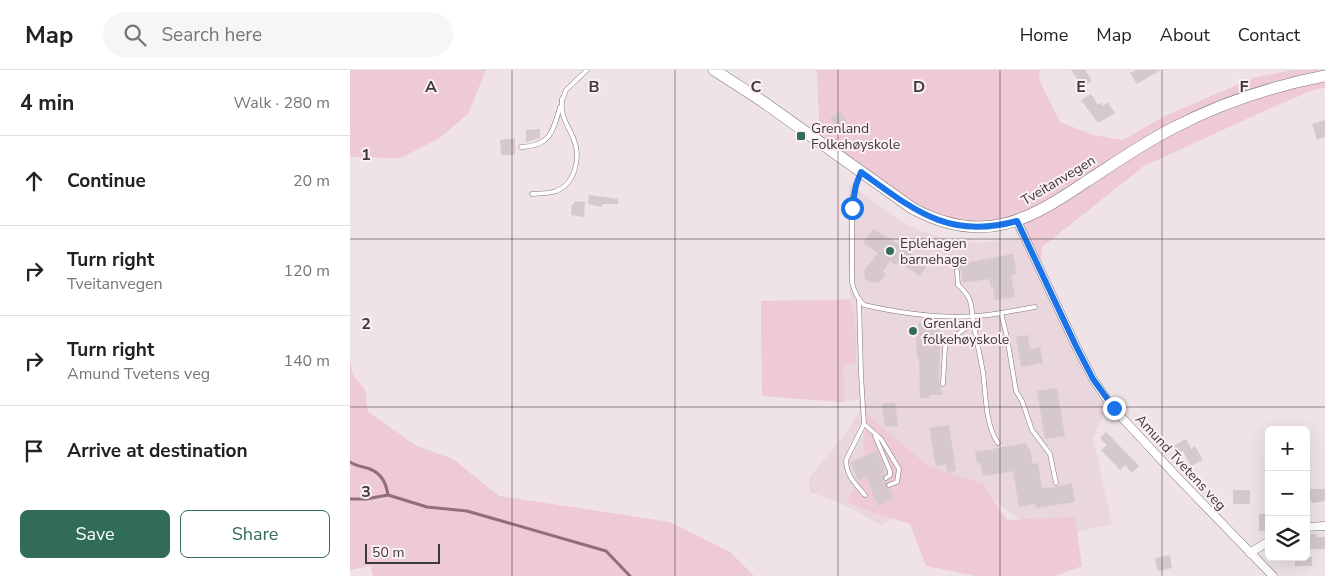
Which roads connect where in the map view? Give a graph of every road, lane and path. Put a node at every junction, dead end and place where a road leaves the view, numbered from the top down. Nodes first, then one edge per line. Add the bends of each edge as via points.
1 (587, 70) edge
2 (714, 70) edge
3 (1325, 76) edge
4 (562, 100) junction
5 (522, 148) dead end
6 (861, 172) junction
7 (532, 194) dead end
8 (1017, 221) junction
9 (957, 271) dead end
10 (859, 300) junction
11 (1035, 307) dead end
12 (1001, 313) junction
13 (973, 316) junction
14 (973, 323) junction
15 (943, 384) dead end
16 (864, 424) junction
17 (874, 434) junction
18 (998, 443) dead end
19 (886, 478) dead end
20 (1056, 483) dead end
21 (890, 485) dead end
22 (865, 495) dead end
23 (1325, 526) edge
24 (1310, 527) edge
25 (1265, 544) edge
26 (1250, 553) junction
27 (1274, 576) edge

1 - 4 lane via 566,90
2 - 6 main road, Tveitanvegen
3 - 8 main road, Tveitanvegen via 1254,94 1190,120 1151,140 1043,210
4 - 5 lane via 545,141
4 - 7 lane via 561,110 576,150 575,168 565,186 556,191
6 - 8 main road, Tveitanvegen via 929,218 977,228
6 - 10 lane via 852,208 852,282
8 - 26 street, Amund Tvetens veg via 1098,386 1114,408
9 - 13 lane via 958,285 970,298
10 - 13 lane via 864,305 891,310
10 - 16 lane
11 - 12 lane
12 - 13 lane
12 - 20 lane via 1016,391 1032,430 1050,454
13 - 14 lane
14 - 15 lane via 948,341 945,347
14 - 18 lane via 991,432
16 - 17 lane
16 - 22 lane via 846,465 853,482
17 - 19 lane via 890,471
17 - 21 lane via 887,447 899,469 897,482
23 - 24 street
25 - 26 street
26 - 27 street, Amund Tvetens veg

